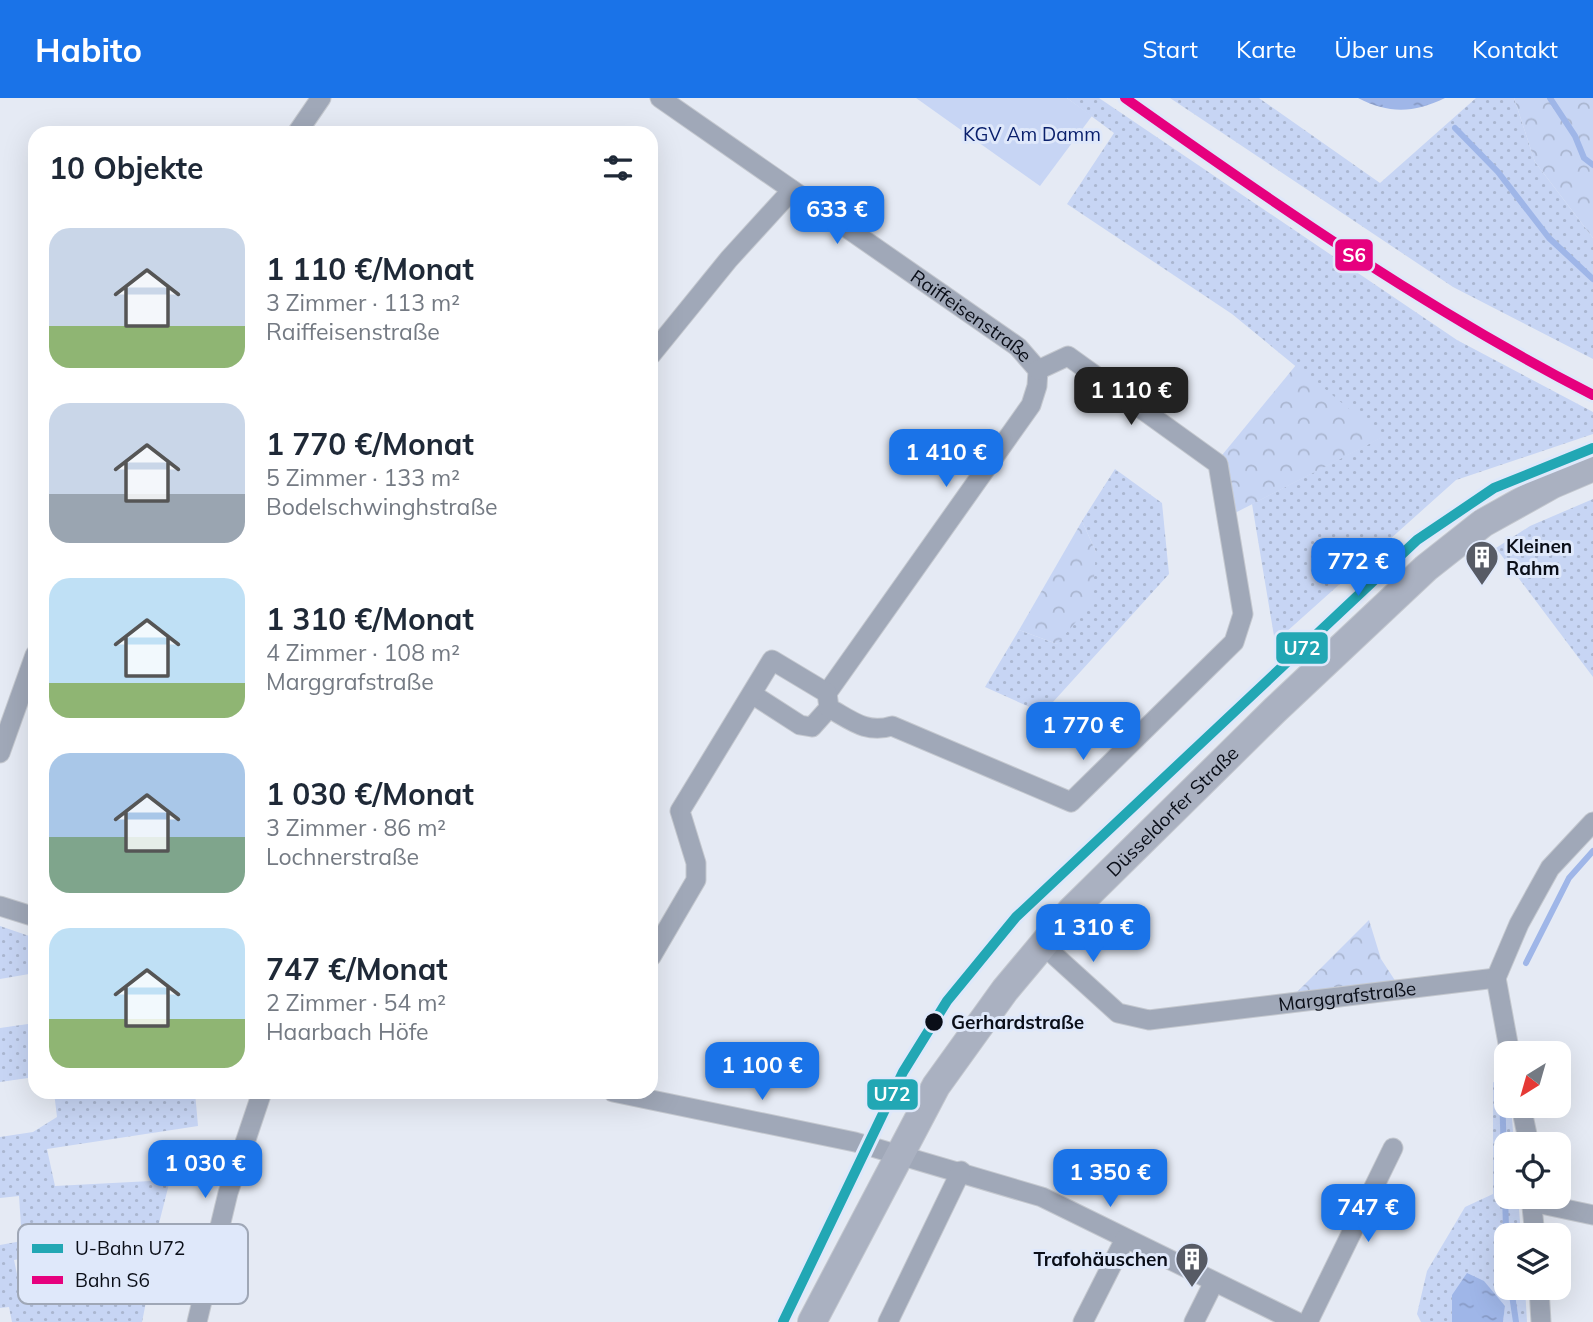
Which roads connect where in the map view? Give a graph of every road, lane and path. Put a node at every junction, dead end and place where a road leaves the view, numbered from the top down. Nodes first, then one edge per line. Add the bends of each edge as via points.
1 (321, 98) edge
2 (660, 98) edge
3 (302, 126) edge
4 (792, 190) junction
5 (658, 346) edge
6 (1038, 370) junction
7 (1593, 467) edge
8 (28, 675) edge
9 (752, 694) junction
10 (828, 700) junction
11 (0, 753) edge
12 (1593, 822) edge
13 (0, 906) edge
14 (28, 915) edge
15 (1042, 944) junction
16 (658, 945) edge
17 (1496, 978) junction
18 (1508, 1041) edge
19 (260, 1099) edge
20 (647, 1099) edge
21 (1393, 1149) dead end
22 (900, 1156) junction
23 (961, 1171) junction
24 (1569, 1209) edge
25 (1593, 1215) edge
26 (221, 1224) edge
27 (1125, 1239) junction
28 (1214, 1282) junction
29 (1540, 1300) edge
30 (201, 1304) edge
31 (197, 1322) edge
32 (812, 1322) edge
33 (888, 1322) edge
34 (1083, 1322) edge
35 (1194, 1322) edge
36 (1297, 1322) edge
37 (1308, 1322) edge
38 (1541, 1322) edge

1 - 3 street
2 - 4 street, Raiffeisenstraße
4 - 5 street
4 - 6 street, Raiffeisenstraße via 1018,346
6 - 10 street, Raiffeisenstraße via 1031,405
6 - 10 street, Raiffeisenstraße via 1068,356 1218,464 1243,614 1234,642 1071,802 892,726 876,731 863,728
7 - 15 main road, Düsseldorfer Straße via 1506,509 1426,568 1255,729
8 - 11 street
9 - 10 street via 800,725 812,727
9 - 10 street via 772,660
9 - 16 street via 680,811 696,863 696,880
12 - 17 street via 1550,868
13 - 14 street
15 - 17 street, Marggrafstraße via 1118,1013 1149,1020
15 - 22 main road, Düsseldorfer Straße via 936,1086
17 - 18 street
19 - 26 street
20 - 22 street
21 - 37 street
22 - 23 street
22 - 32 main road, Düsseldorfer Straße
23 - 27 street via 1042,1197
23 - 33 street
24 - 25 street
27 - 28 street
27 - 34 street
28 - 35 street
28 - 36 street
29 - 38 street
30 - 31 street

